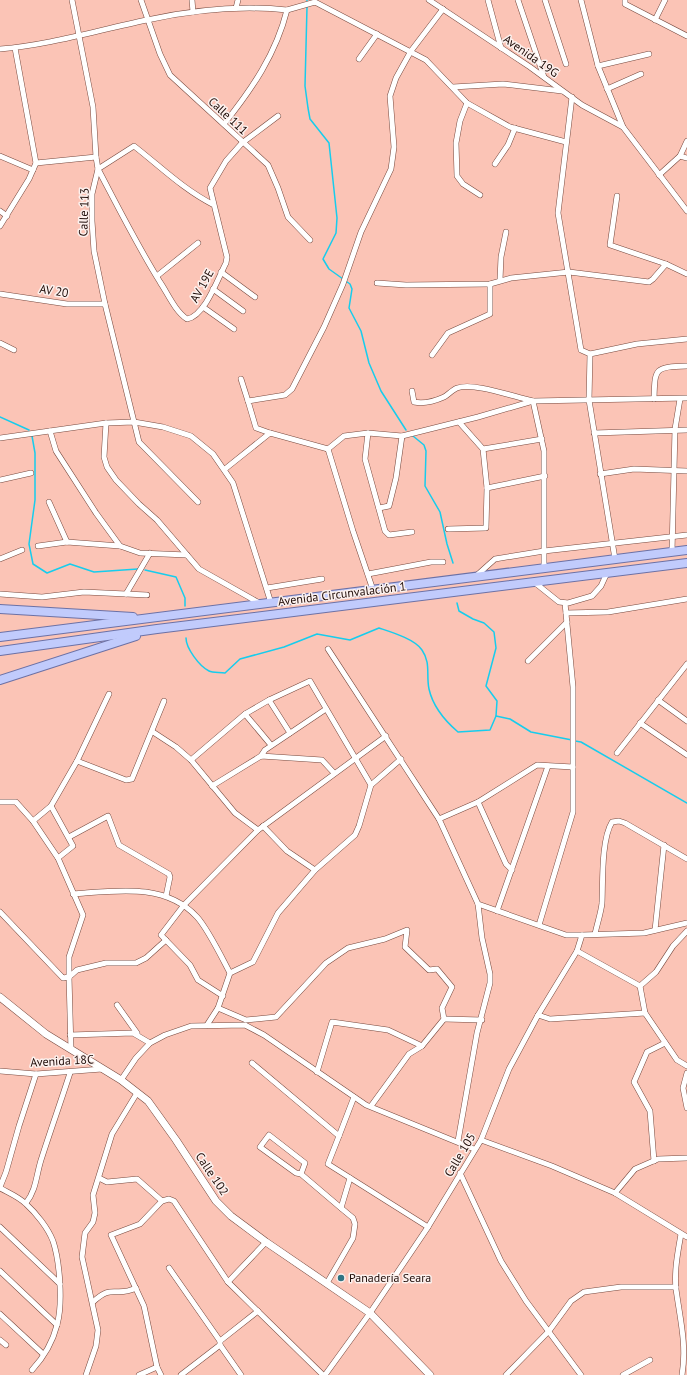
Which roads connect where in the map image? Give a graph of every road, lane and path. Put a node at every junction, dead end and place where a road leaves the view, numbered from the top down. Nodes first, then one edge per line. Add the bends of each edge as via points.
1 (72, 0) edge
2 (141, 0) edge
3 (192, 0) edge
4 (238, 0) edge
5 (429, 0) edge
6 (488, 0) edge
7 (518, 0) edge
8 (545, 0) edge
9 (580, 0) edge
10 (626, 0) edge
11 (665, 0) edge
12 (236, 8) junction
13 (443, 9) junction
14 (287, 10) junction
15 (193, 12) junction
16 (147, 20) junction
17 (655, 20) junction
18 (377, 34) junction
19 (687, 35) edge
20 (80, 36) junction
21 (15, 48) junction
22 (501, 48) junction
23 (0, 49) edge
24 (412, 51) junction
25 (649, 54) dead end
26 (359, 59) dead end
27 (566, 64) dead end
28 (598, 66) junction
29 (641, 74) dead end
30 (544, 77) junction
31 (454, 87) junction
32 (607, 89) junction
33 (563, 91) junction
34 (572, 97) junction
35 (467, 103) junction
36 (278, 116) dead end
37 (224, 124) junction
38 (623, 127) junction
39 (515, 128) junction
40 (687, 141) edge
41 (566, 142) junction
42 (242, 143) junction
43 (0, 156) edge
44 (680, 156) junction
45 (96, 157) junction
46 (687, 158) edge
47 (36, 163) junction
48 (495, 164) dead end
49 (98, 169) junction
50 (33, 170) junction
51 (659, 175) junction
52 (480, 194) dead end
53 (617, 196) dead end
54 (214, 205) junction
55 (687, 210) edge
56 (0, 212) edge
57 (7, 216) junction
58 (0, 226) edge
59 (506, 232) dead end
60 (310, 240) dead end
61 (198, 243) dead end
62 (666, 264) junction
63 (221, 272) junction
64 (569, 272) junction
65 (687, 274) edge
66 (157, 276) junction
67 (500, 280) junction
68 (377, 283) dead end
69 (490, 284) junction
70 (213, 289) junction
71 (0, 294) edge
72 (255, 297) dead end
73 (105, 304) junction
74 (203, 307) junction
75 (244, 311) dead end
76 (234, 330) dead end
77 (687, 339) edge
78 (0, 344) edge
79 (14, 350) dead end
80 (590, 354) junction
81 (432, 355) dead end
82 (687, 366) edge
83 (241, 379) dead end
84 (412, 391) dead end
85 (687, 398) edge
86 (654, 399) junction
87 (680, 399) junction
88 (589, 400) junction
89 (248, 401) junction
90 (533, 401) junction
91 (134, 422) junction
92 (459, 422) junction
93 (106, 423) junction
94 (675, 429) junction
95 (687, 430) edge
96 (50, 431) junction
97 (270, 433) junction
98 (594, 433) junction
99 (368, 434) junction
100 (402, 436) junction
101 (0, 438) edge
102 (542, 439) junction
103 (328, 449) junction
104 (483, 449) junction
105 (225, 469) junction
106 (673, 470) junction
107 (687, 471) edge
108 (30, 473) dead end
109 (600, 474) junction
110 (545, 476) junction
111 (0, 480) edge
112 (487, 488) junction
113 (49, 502) dead end
114 (198, 502) dead end
115 (380, 508) junction
116 (448, 529) dead end
117 (412, 532) dead end
118 (687, 535) edge
119 (672, 537) junction
120 (67, 542) junction
121 (612, 544) junction
122 (38, 546) dead end
123 (120, 546) junction
124 (22, 550) dead end
125 (687, 550) edge
126 (544, 551) junction
127 (672, 552) junction
128 (150, 553) junction
129 (186, 555) junction
130 (0, 559) edge
131 (614, 559) junction
132 (443, 562) dead end
133 (687, 563) edge
134 (544, 568) junction
135 (607, 573) junction
136 (368, 574) junction
137 (475, 577) junction
138 (322, 579) dead end
139 (534, 582) junction
140 (267, 588) junction
141 (373, 590) junction
142 (0, 594) edge
143 (126, 594) junction
144 (147, 595) dead end
145 (687, 599) edge
146 (271, 603) junction
147 (565, 603) junction
148 (262, 604) junction
149 (0, 609) edge
150 (566, 613) junction
151 (154, 618) junction
152 (567, 622) junction
153 (157, 629) junction
154 (0, 637) edge
155 (328, 649) dead end
156 (0, 651) edge
157 (528, 661) dead end
158 (687, 664) edge
159 (0, 680) edge
160 (109, 694) dead end
161 (269, 700) junction
162 (658, 700) junction
163 (164, 701) dead end
164 (326, 708) junction
165 (245, 714) junction
166 (687, 721) edge
167 (640, 723) junction
168 (153, 732) junction
169 (290, 733) junction
170 (386, 736) junction
171 (271, 745) junction
172 (617, 753) dead end
173 (687, 755) edge
174 (261, 756) junction
175 (355, 759) junction
176 (401, 759) junction
177 (191, 760) junction
178 (77, 761) junction
179 (548, 766) junction
180 (573, 767) junction
181 (334, 773) junction
182 (371, 785) junction
183 (212, 786) junction
184 (0, 802) edge
185 (478, 802) junction
186 (51, 806) junction
187 (439, 819) junction
188 (33, 821) junction
189 (263, 826) junction
190 (258, 830) junction
191 (68, 837) junction
192 (664, 845) junction
193 (58, 858) junction
194 (687, 859) edge
195 (315, 870) junction
196 (512, 870) junction
197 (73, 894) junction
198 (166, 896) junction
199 (478, 904) junction
200 (184, 905) junction
201 (498, 911) junction
202 (0, 912) edge
203 (687, 923) edge
204 (539, 925) junction
205 (655, 930) junction
206 (687, 931) edge
207 (595, 934) junction
208 (582, 935) junction
209 (166, 940) junction
210 (577, 951) junction
211 (230, 973) junction
212 (69, 977) junction
213 (640, 986) junction
214 (223, 996) junction
215 (0, 997) edge
216 (117, 1005) dead end
217 (218, 1008) junction
218 (645, 1013) junction
219 (538, 1015) junction
220 (444, 1019) junction
221 (482, 1020) junction
222 (246, 1022) junction
223 (207, 1025) junction
224 (137, 1034) junction
225 (70, 1035) junction
226 (150, 1043) junction
227 (665, 1043) junction
228 (422, 1046) junction
229 (70, 1050) junction
230 (252, 1063) dead end
231 (687, 1066) edge
232 (102, 1069) junction
233 (0, 1071) edge
234 (317, 1072) junction
235 (687, 1072) edge
236 (70, 1073) junction
237 (36, 1074) junction
238 (121, 1080) junction
239 (137, 1093) junction
240 (354, 1097) junction
241 (371, 1106) junction
242 (687, 1108) edge
243 (339, 1136) junction
244 (481, 1140) junction
245 (458, 1141) junction
246 (474, 1149) junction
247 (687, 1158) edge
248 (654, 1161) junction
249 (460, 1173) junction
250 (301, 1174) junction
251 (98, 1178) junction
252 (350, 1178) junction
253 (0, 1188) edge
254 (615, 1193) junction
255 (162, 1202) junction
256 (26, 1203) junction
257 (341, 1208) junction
258 (0, 1227) edge
259 (428, 1227) junction
260 (681, 1234) junction
261 (687, 1237) edge
262 (266, 1242) junction
263 (169, 1268) dead end
264 (0, 1271) edge
265 (228, 1282) junction
266 (327, 1283) junction
267 (60, 1284) junction
268 (676, 1287) junction
269 (136, 1288) junction
270 (93, 1302) junction
271 (258, 1311) junction
272 (370, 1313) junction
273 (0, 1314) edge
274 (57, 1325) junction
275 (549, 1330) junction
276 (0, 1340) edge
277 (220, 1343) junction
278 (6, 1345) dead end
279 (43, 1354) junction
280 (650, 1360) dead end
281 (157, 1367) junction
282 (32, 1370) dead end
283 (86, 1375) edge
284 (139, 1375) edge
285 (161, 1375) edge
286 (181, 1375) edge
287 (241, 1375) edge
288 (324, 1375) edge
289 (430, 1375) edge
290 (506, 1375) edge
291 (581, 1375) edge
292 (622, 1375) edge
293 (682, 1375) edge

1 - 20 street, Calle 113
2 - 16 street, Calle 111
3 - 15 street
4 - 12 street
5 - 13 street, Avenida 19G
6 - 22 street
7 - 30 street
8 - 27 street
9 - 28 street
10 - 17 street via 625,4
11 - 17 street
12 - 14 street
12 - 15 street
13 - 22 street, Avenida 19G
13 - 24 street
14 - 18 street via 315,2
14 - 37 street via 281,33 267,63 248,94
15 - 16 street
16 - 20 street
16 - 37 street, Calle 111 via 170,75
17 - 19 street
18 - 24 street
18 - 26 street
20 - 21 street
20 - 45 street, Calle 113 via 93,107
21 - 23 street
21 - 47 street
22 - 30 street, Avenida 19G
24 - 31 street via 426,60
24 - 89 street via 396,78 390,96 394,147 391,168 360,232 346,277 324,327 292,389 285,395
25 - 28 street
28 - 32 street
29 - 32 street
30 - 33 street, Avenida 19G
31 - 33 street via 503,84
31 - 35 street
32 - 38 street
33 - 34 street, Avenida 19G
34 - 38 street, Avenida 19G
34 - 41 street
35 - 39 street
35 - 52 street via 456,143 458,176 464,184
36 - 42 street, AV 19E
37 - 42 street, Calle 111
38 - 51 street
39 - 41 street
39 - 48 street via 508,145
40 - 44 street
41 - 64 street via 558,213
42 - 54 street, AV 19E via 226,161 210,188
42 - 60 street, Calle 111 via 268,165 288,217
43 - 50 street
44 - 46 street
44 - 51 street
45 - 47 street
45 - 49 street, Calle 113
47 - 50 street
49 - 54 street via 134,146 195,196
49 - 66 street, AV 19E via 132,236
49 - 73 street, Calle 113 via 92,194 92,221 94,251
50 - 57 street
51 - 55 street
53 - 62 street via 610,244
54 - 63 street, AV 19E via 227,257
56 - 57 street
57 - 58 street
59 - 67 street
61 - 66 street
62 - 64 street via 648,282
62 - 65 street
63 - 70 street, AV 19E
63 - 72 street
64 - 67 street
64 - 80 street via 581,350
66 - 74 street, AV 19E via 183,316 194,318
67 - 69 street
68 - 69 street
69 - 81 street via 490,314 448,333
70 - 74 street, AV 19E
70 - 75 street
71 - 73 street, AV 20 via 67,304
73 - 91 street, Calle 113
74 - 76 street
77 - 80 street via 637,344
78 - 79 street
80 - 88 street
82 - 86 street via 669,366 658,370 655,375
83 - 89 street
84 - 90 street via 414,402 421,403 443,397 457,388 470,387
85 - 87 street
86 - 87 street
86 - 88 street
87 - 94 street
88 - 90 street
88 - 98 street
89 - 97 street via 256,428
90 - 92 street
90 - 102 street
91 - 93 street
91 - 105 street via 191,436 213,454
91 - 114 street, Calle 113 via 139,442
92 - 100 street
92 - 104 street
93 - 96 street
93 - 129 street via 104,457 107,467
94 - 95 street
94 - 98 street
94 - 106 street
96 - 101 street
96 - 123 street via 56,451
97 - 103 street
97 - 105 street
98 - 109 street
99 - 100 street
99 - 103 street via 344,436
99 - 115 street via 365,459
100 - 115 street via 389,506
102 - 104 street
102 - 110 street
103 - 136 street
104 - 112 street
105 - 140 street via 233,483
106 - 107 street
106 - 109 street via 634,470
106 - 119 street
108 - 111 street
109 - 121 street
110 - 112 street
110 - 126 street
112 - 116 street via 486,528
113 - 120 street
115 - 117 street via 385,531 389,535
118 - 119 street
119 - 121 street
119 - 127 street
120 - 122 street
120 - 123 street
121 - 126 street
121 - 131 street
123 - 128 street via 140,553
124 - 130 street
125 - 127 main road, Avenida Circunvalación 1
126 - 134 street
126 - 137 street via 495,559
127 - 131 main road, Avenida Circunvalación 1
128 - 129 street
128 - 143 street
129 - 148 street via 199,569
131 - 134 main road, Avenida Circunvalación 1
132 - 136 street
133 - 135 main road, Avenida Circunvalación 1
134 - 137 main road, Avenida Circunvalación 1
135 - 139 main road, Avenida Circunvalación 1
135 - 147 street via 601,586 592,596 585,600
136 - 141 street
137 - 141 main road, Avenida Circunvalación 1
138 - 140 street
139 - 147 street via 559,602
139 - 153 main road, Avenida Circunvalación 1
140 - 146 street
141 - 146 main road, Avenida Circunvalación 1
142 - 143 street
143 - 144 street
145 - 150 street via 608,612
146 - 148 main road, Avenida Circunvalación 1
147 - 150 street
148 - 151 main road, Avenida Circunvalación 1
149 - 151 main road
150 - 152 street
151 - 154 main road, Avenida Circunvalación 1
152 - 157 street
152 - 180 street via 573,687
153 - 156 main road, Avenida Circunvalación 1
153 - 159 main road
155 - 170 street
158 - 162 street
160 - 178 street
161 - 164 street via 310,681
161 - 165 street
161 - 169 street
162 - 166 street
162 - 167 street
163 - 168 street
164 - 169 street
164 - 175 street
165 - 171 street
165 - 177 street
167 - 172 street
167 - 173 street
168 - 177 street
168 - 178 street via 132,779 126,780
169 - 171 street
170 - 175 street
170 - 176 street
171 - 174 street
174 - 181 street via 322,760
174 - 183 street
175 - 181 street
175 - 182 street
176 - 182 street
176 - 187 street
177 - 183 street
178 - 186 street
179 - 180 street
179 - 185 street via 537,765
179 - 196 street
180 - 204 street via 572,818
181 - 189 street
182 - 195 street via 358,831
183 - 190 street via 235,813
184 - 188 street via 16,802
185 - 187 street
185 - 196 street via 506,864
186 - 188 street
186 - 191 street
187 - 199 street
188 - 193 street
189 - 190 street
189 - 195 street via 287,851
190 - 200 street
191 - 193 street via 73,846
191 - 198 street via 108,816 119,845 169,874
192 - 194 street
192 - 205 street
192 - 207 street via 620,821 611,824 604,860 602,905
193 - 197 street
195 - 211 street via 278,913 256,959
196 - 201 street
197 - 198 street via 141,891
197 - 212 street via 83,915 69,957
198 - 200 street
199 - 201 street
199 - 221 street via 490,974 489,992
200 - 209 street via 162,935
200 - 211 street via 198,918
201 - 204 street
202 - 212 street via 63,978
203 - 205 street
204 - 208 street via 566,935
205 - 207 street via 644,933
206 - 213 street via 673,946 656,972
207 - 208 street
208 - 210 street, Calle 105
209 - 212 street via 146,958 136,963 106,962 77,970
209 - 214 street via 190,965 198,980
210 - 213 street
210 - 219 street, Calle 105
211 - 214 street
212 - 225 street
213 - 218 street
214 - 217 street
215 - 229 main road, Calle 102
216 - 224 street
217 - 222 street
217 - 223 street
218 - 219 street via 550,1018
218 - 227 street
219 - 244 street, Calle 105 via 509,1070
220 - 221 street
220 - 222 street via 442,1008 452,987 437,970 429,970 405,947 407,930 385,939 348,948 326,964 276,1017
220 - 228 street
221 - 245 street via 477,1033
222 - 223 street
222 - 234 street
223 - 226 street via 191,1026
224 - 225 street
224 - 226 street
225 - 229 street
226 - 238 street
227 - 231 street via 677,1060
227 - 248 street via 647,1052 634,1082 650,1111
228 - 234 street via 388,1030 332,1022
228 - 241 street via 409,1054
229 - 232 main road, Calle 102
230 - 243 street
232 - 236 street, Avenida 18C
232 - 238 main road, Calle 102
233 - 237 street, Avenida 18C
234 - 240 street
235 - 242 street via 683,1088
236 - 237 street, Avenida 18C
236 - 256 street via 41,1160 36,1185
237 - 253 street
238 - 239 main road, Calle 102
239 - 251 street via 112,1134
239 - 262 main road, Calle 102 via 148,1101 158,1114 216,1201 231,1216
240 - 241 street
240 - 243 street
241 - 245 street
243 - 252 street via 328,1164
244 - 246 street, Calle 105
244 - 254 street
245 - 246 street
246 - 249 street, Calle 105
247 - 248 street
248 - 254 street via 635,1169
249 - 259 street, Calle 105
249 - 275 street via 501,1261 526,1301
250 - 250 street via 260,1147 269,1135 305,1163
250 - 257 street
251 - 255 street via 107,1182 137,1179
251 - 270 street via 93,1195 93,1222 85,1233 82,1245 82,1257
252 - 257 street
252 - 259 street
253 - 256 street
254 - 260 street
255 - 265 street via 169,1198 174,1201
255 - 269 street via 140,1224 111,1235
256 - 267 street via 41,1220 52,1240
257 - 266 street via 353,1218 353,1238
258 - 267 street
259 - 272 street, Calle 105
260 - 261 street
260 - 268 street
262 - 265 street
262 - 266 main road, Calle 102
263 - 277 street
264 - 274 street
265 - 271 street
266 - 272 main road, Calle 102
267 - 274 street via 61,1304
268 - 275 street via 621,1287 584,1292 571,1301
268 - 293 street via 684,1338 685,1358
269 - 270 street via 128,1292 108,1291
269 - 281 street via 144,1306
270 - 283 street via 98,1330 96,1346
271 - 277 street
271 - 288 street
272 - 288 street, Calle 105
272 - 289 main road, Calle 102
273 - 279 street
274 - 279 street
275 - 290 street
275 - 291 street
276 - 278 street
277 - 286 street
277 - 287 street
279 - 282 street
280 - 292 street
281 - 284 street
281 - 285 street

